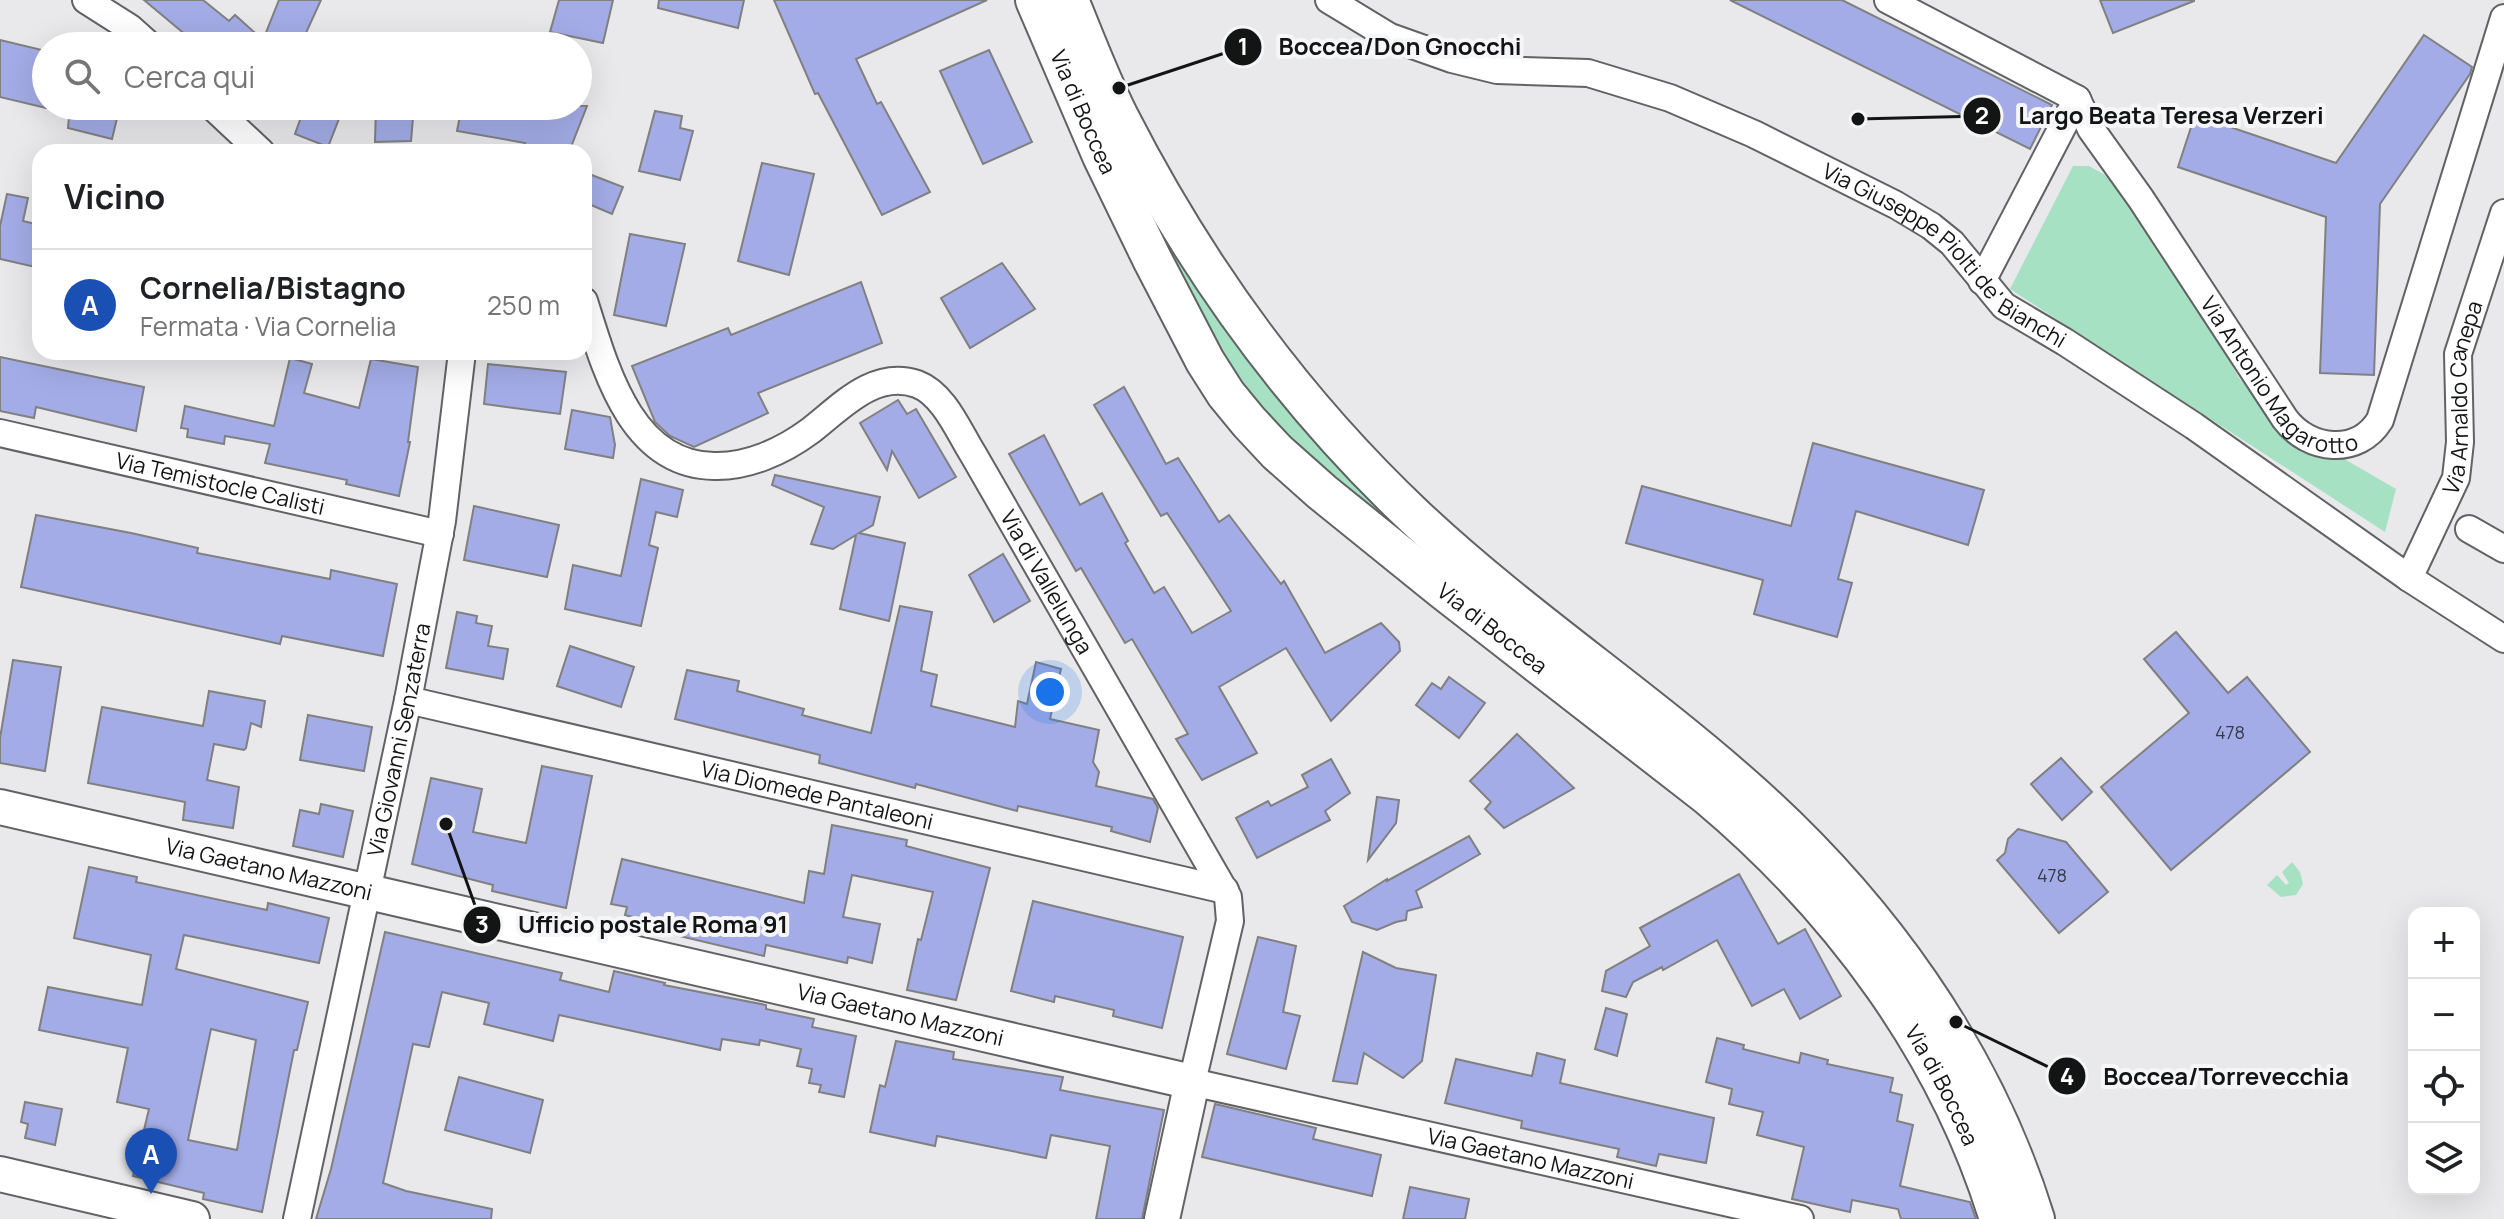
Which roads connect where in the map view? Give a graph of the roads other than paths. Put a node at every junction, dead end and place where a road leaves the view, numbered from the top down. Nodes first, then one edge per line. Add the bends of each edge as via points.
1 (86, 0) edge
2 (1035, 0) edge
3 (1329, 0) edge
4 (1888, 0) edge
5 (1077, 7) edge
6 (2504, 18) edge
7 (134, 32) edge
8 (2077, 99) junction
9 (227, 120) edge
10 (252, 144) edge
11 (2504, 213) edge
12 (1982, 281) junction
13 (592, 323) edge
14 (461, 360) edge
15 (0, 433) edge
16 (2469, 529) dead end
17 (440, 534) junction
18 (2504, 549) edge
19 (2409, 578) junction
20 (2472, 619) junction
21 (2504, 639) edge
22 (2504, 654) edge
23 (408, 700) junction
24 (0, 807) edge
25 (1225, 890) junction
26 (367, 893) junction
27 (1192, 1082) junction
28 (0, 1174) edge
29 (192, 1219) edge
30 (297, 1219) edge
31 (1162, 1219) edge
32 (1800, 1219) edge
33 (1999, 1219) edge
34 (2035, 1219) edge

1 - 7 street
2 - 33 main road, Via di Boccea via 1102,156 1226,394 1277,452 1322,492 1708,796 1799,881 1859,953 1930,1056 1972,1141
3 - 12 street, Via Giuseppe Piolti de' Bianchi via 1390,37 1452,59 1497,70 1607,77 1725,121 1914,214 1952,243
4 - 8 street
5 - 34 main road, Via di Boccea via 1117,113 1162,197 1258,342 1345,446 1415,517 1745,789 1843,887 1898,955 1959,1046 2006,1138
6 - 8 street, Via Antonio Magarotto via 2383,412 2371,433 2349,444 2319,443 2289,425 2091,129
8 - 12 street
9 - 10 street
11 - 19 street, Via Arnaldo Canepa via 2458,354 2456,478
12 - 19 street, Via Giuseppe Piolti de' Bianchi via 2015,314 2194,426
13 - 25 street, Via di Vallelunga via 634,422 652,444 683,462 723,466 765,456 798,439 857,394 886,382 914,383 933,395 973,454
14 - 17 street, Via Giovanni Senzaterra
15 - 17 street, Via Temistocle Calisti
16 - 18 street
17 - 23 street, Via Giovanni Senzaterra
19 - 20 street, Via Giuseppe Piolti de' Bianchi
20 - 21 street, Via Giuseppe Piolti de' Bianchi
20 - 22 street
23 - 25 street, Via Diomede Pantaleoni
23 - 26 street, Via Giovanni Senzaterra
24 - 26 street, Via Gaetano Mazzoni
25 - 27 street, Via di Vallelunga via 1230,921
26 - 27 street, Via Gaetano Mazzoni
26 - 30 street, Via Giovanni Senzaterra
27 - 31 street, Via di Vallelunga
27 - 32 street, Via Gaetano Mazzoni
28 - 29 street

